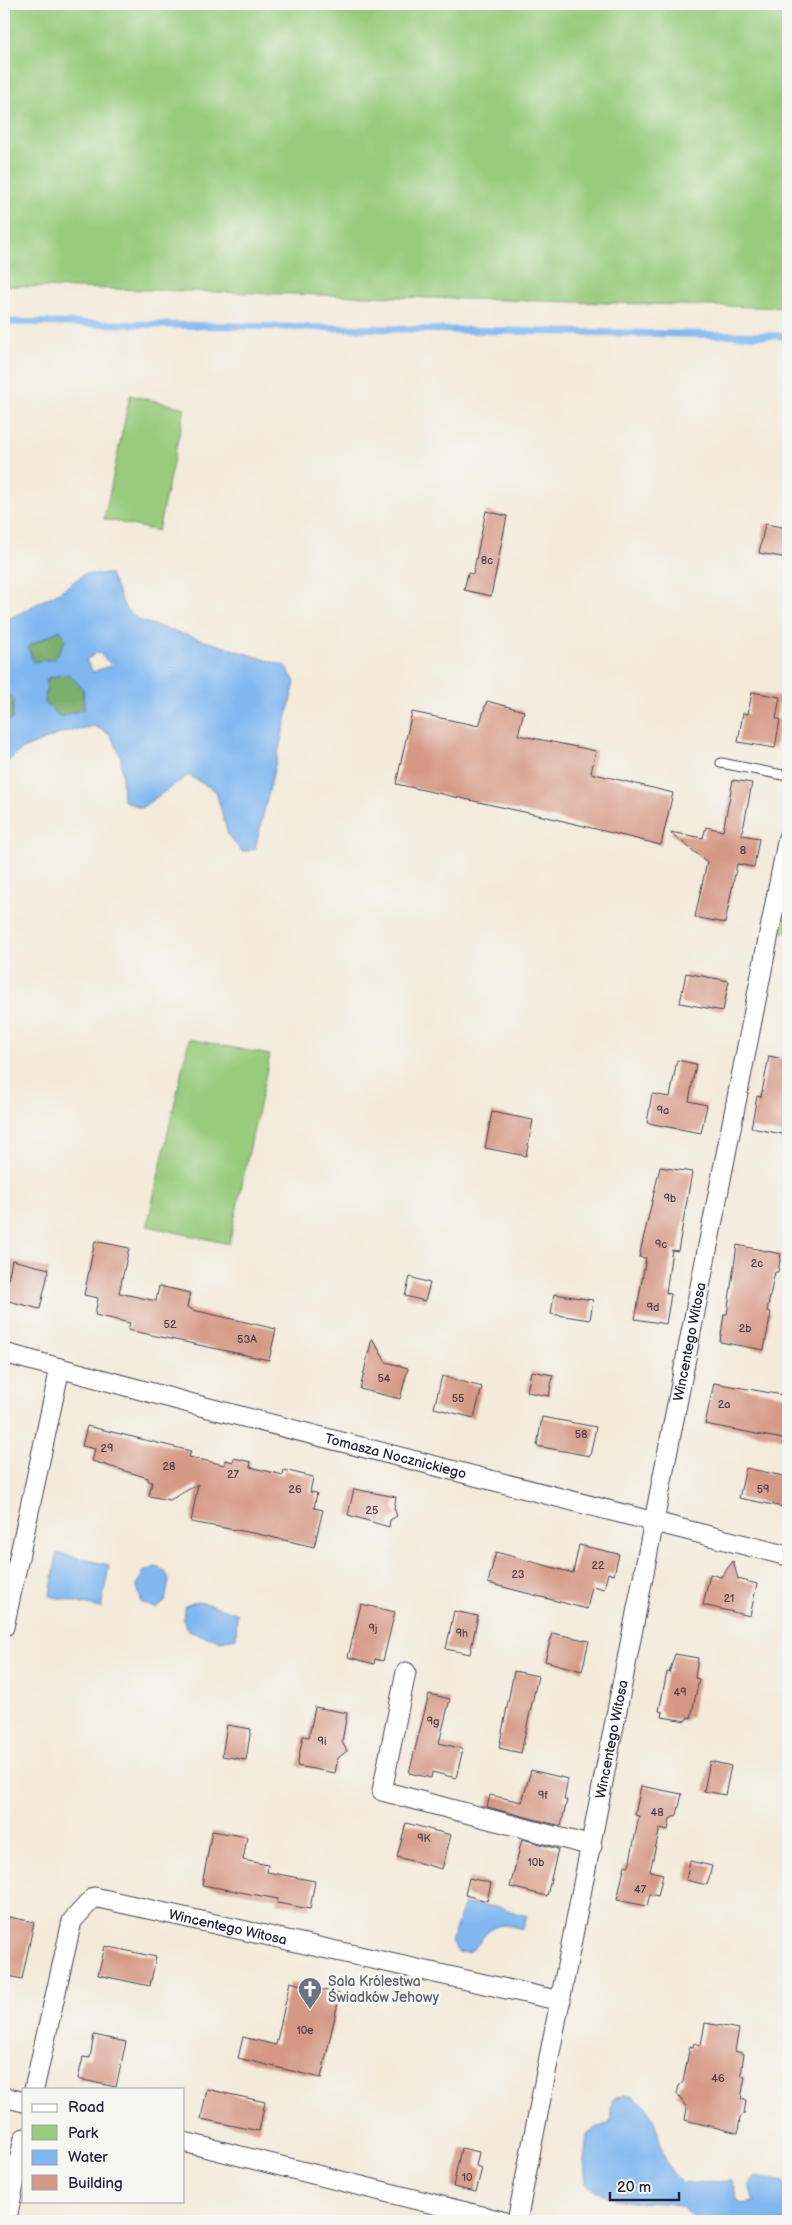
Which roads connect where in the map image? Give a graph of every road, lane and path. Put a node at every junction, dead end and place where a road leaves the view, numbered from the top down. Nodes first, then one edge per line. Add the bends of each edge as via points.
1 (721, 763) dead end
2 (788, 776) edge
3 (788, 837) edge
4 (4, 1353) edge
5 (60, 1368) junction
6 (655, 1523) junction
7 (788, 1556) edge
8 (4, 1627) edge
9 (406, 1672) dead end
10 (592, 1846) junction
11 (561, 2001) junction
12 (34, 2088) edge
13 (4, 2097) edge
14 (22, 2102) edge
15 (185, 2142) edge
16 (22, 2147) edge
17 (8, 2213) dead end
18 (502, 2221) edge
19 (517, 2221) edge

1 - 2 lane
3 - 6 street, Wincentego Witosa
4 - 5 street, Tomasza Nocznickiego
5 - 6 street, Tomasza Nocznickiego
5 - 8 street
6 - 7 street, Tomasza Nocznickiego
6 - 10 street, Wincentego Witosa
9 - 10 street via 382,1791
10 - 11 street, Wincentego Witosa
11 - 12 street, Wincentego Witosa via 94,1898 72,1920
11 - 19 street, Wincentego Witosa
13 - 14 street
15 - 18 street
16 - 17 street

